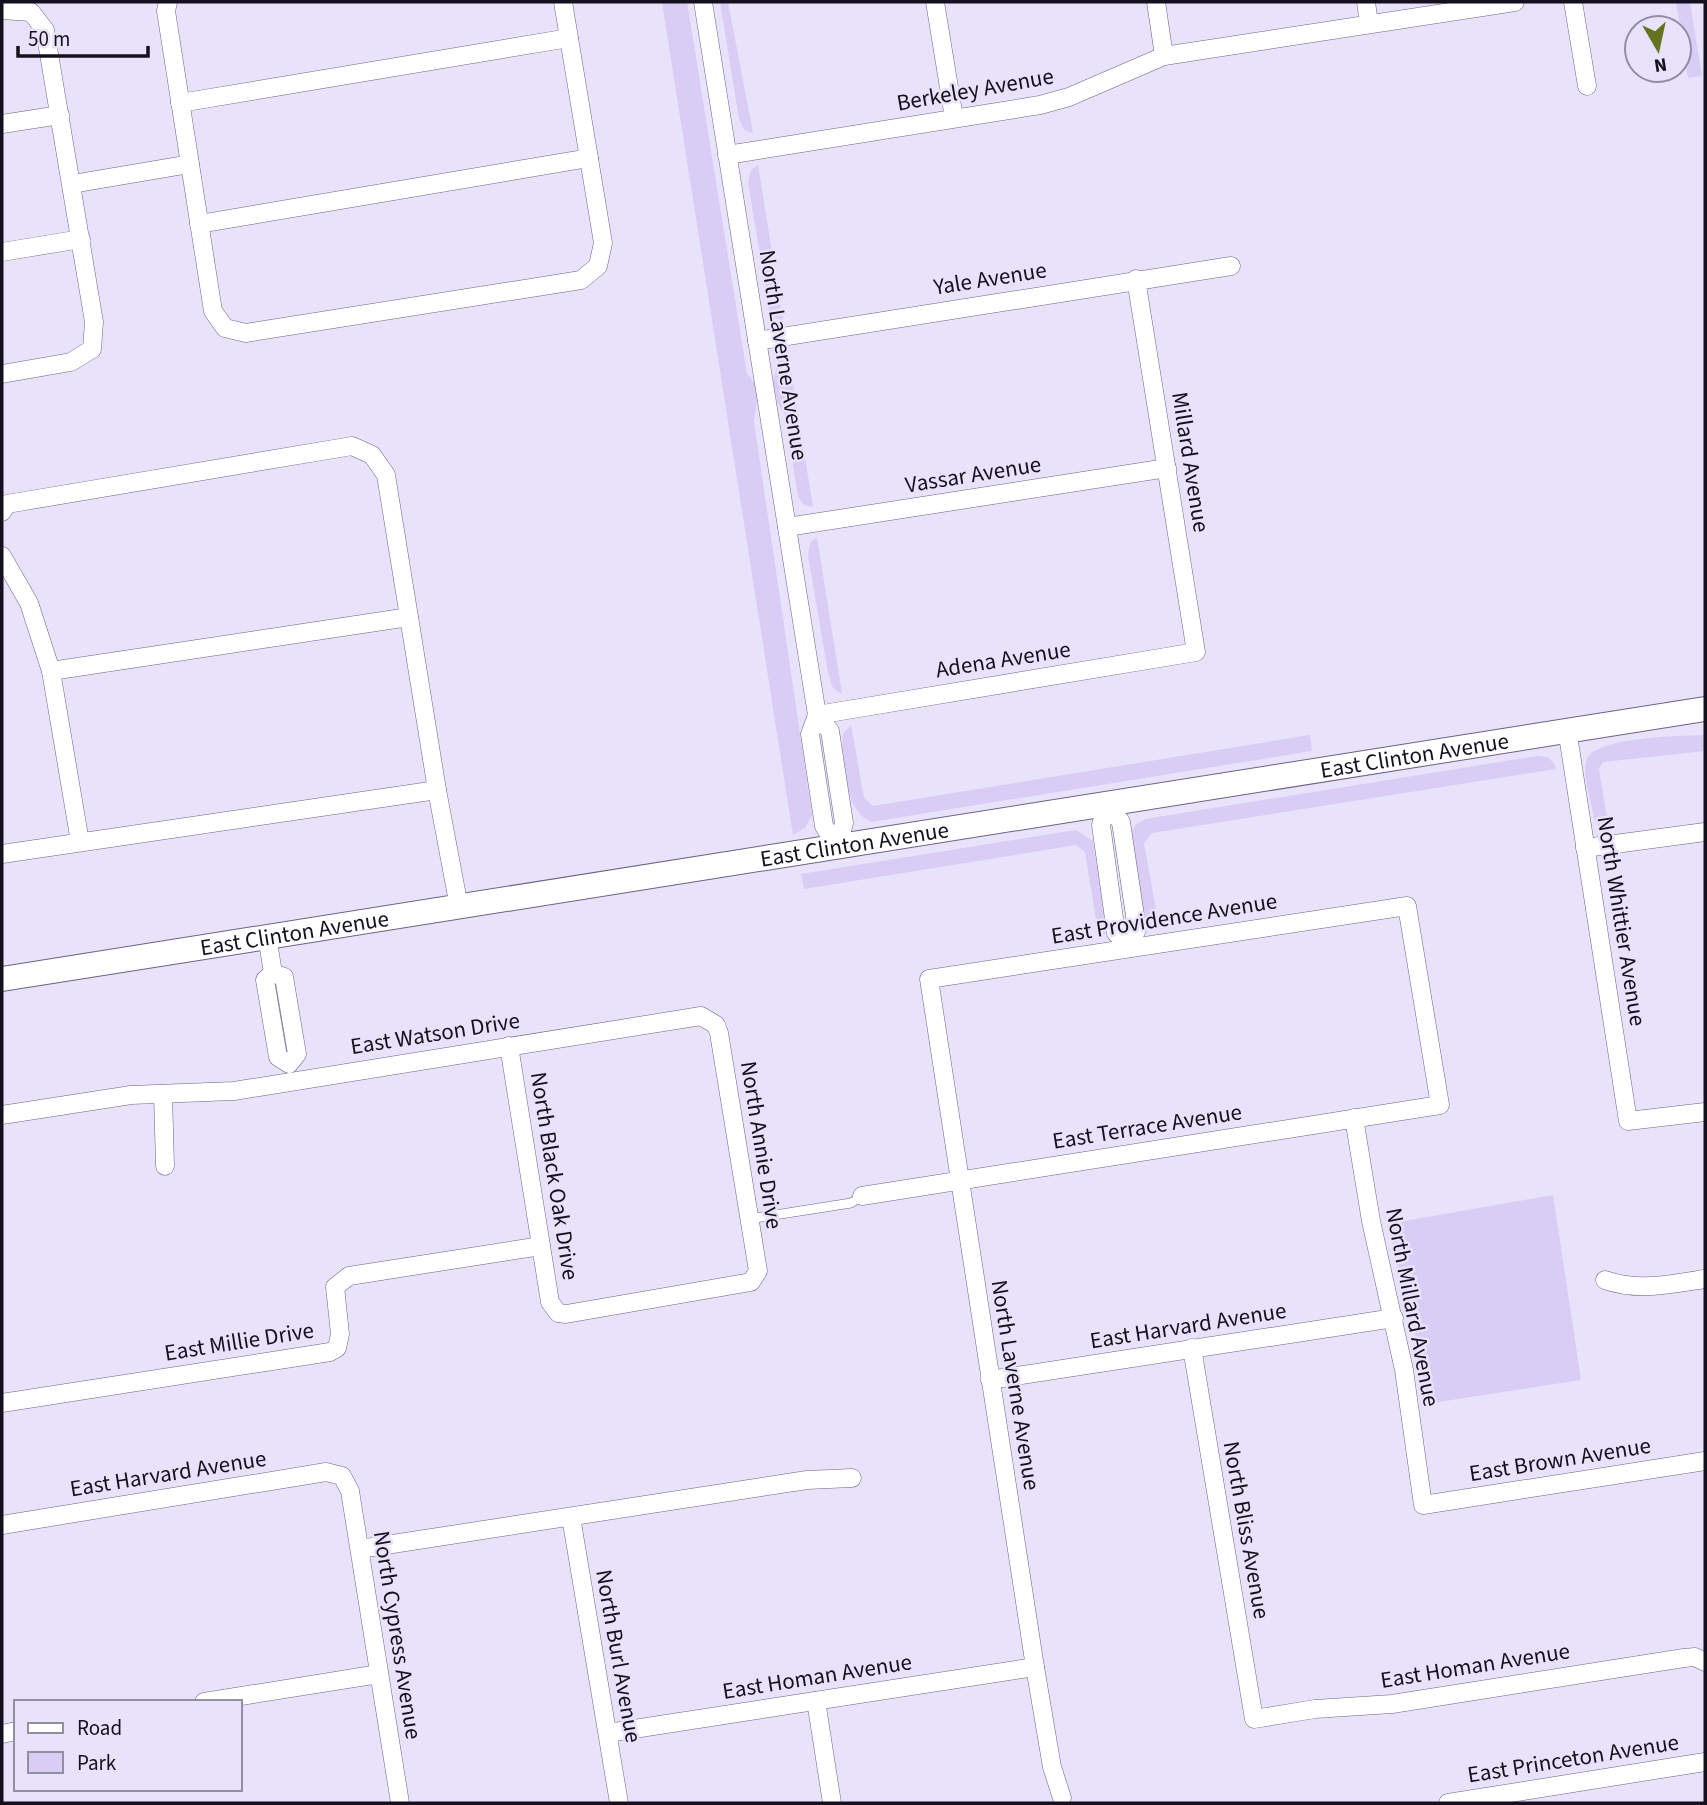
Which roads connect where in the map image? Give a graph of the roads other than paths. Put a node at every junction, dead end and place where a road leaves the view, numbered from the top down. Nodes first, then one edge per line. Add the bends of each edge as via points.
1 (168, 2) edge
2 (564, 2) edge
3 (703, 2) edge
4 (936, 2) edge
5 (1156, 2) edge
6 (1366, 2) edge
7 (1515, 2) edge
8 (1573, 2) edge
9 (2, 10) edge
10 (1369, 24) junction
11 (569, 38) junction
12 (1164, 55) junction
13 (1587, 86) dead end
14 (180, 103) junction
15 (60, 115) junction
16 (954, 118) junction
17 (2, 124) edge
18 (727, 155) junction
19 (589, 158) junction
20 (190, 164) junction
21 (72, 184) junction
22 (199, 224) junction
23 (81, 239) junction
24 (2, 252) edge
25 (1231, 266) dead end
26 (1136, 279) junction
27 (757, 341) junction
28 (2, 373) edge
29 (1167, 468) junction
30 (2, 512) edge
31 (787, 527) junction
32 (2, 556) edge
33 (409, 617) junction
34 (1196, 652) joint
35 (51, 671) junction
36 (1705, 709) edge
37 (817, 715) junction
38 (1567, 729) junction
39 (436, 790) junction
40 (1107, 805) junction
41 (1705, 832) edge
42 (80, 842) junction
43 (837, 847) junction
44 (1585, 848) junction
45 (2, 854) edge
46 (459, 907) junction
47 (267, 936) junction
48 (1129, 947) junction
49 (2, 979) edge
50 (929, 979) joint
51 (713, 1021) joint
52 (509, 1046) junction
53 (290, 1073) junction
54 (163, 1094) junction
55 (1440, 1104) joint
56 (1705, 1112) edge
57 (2, 1115) edge
58 (1354, 1118) junction
59 (165, 1166) dead end
60 (960, 1181) junction
61 (862, 1196) joint
62 (749, 1219) junction
63 (541, 1246) junction
64 (1705, 1279) edge
65 (1605, 1280) dead end
66 (556, 1311) joint
67 (1394, 1318) junction
68 (1192, 1348) junction
69 (990, 1380) junction
70 (2, 1403) edge
71 (1705, 1461) edge
72 (342, 1476) joint
73 (852, 1478) dead end
74 (1423, 1505) joint
75 (571, 1517) junction
76 (2, 1525) edge
77 (360, 1549) junction
78 (1704, 1661) edge
79 (1035, 1667) junction
80 (379, 1674) junction
81 (216, 1700) edge
82 (816, 1701) junction
83 (1254, 1719) joint
84 (608, 1733) junction
85 (1705, 1762) edge
86 (1062, 1798) dead end
87 (400, 1803) edge
88 (619, 1803) edge
89 (832, 1803) edge
90 (1457, 1803) edge

1 - 14 street
2 - 11 street
3 - 18 street, North Laverne Avenue
4 - 16 street
5 - 12 street
6 - 10 street
7 - 10 street, Berkeley Avenue
8 - 13 street
9 - 15 street via 31,12 45,30
10 - 12 street, Berkeley Avenue
11 - 14 street
11 - 19 street
12 - 16 street, Berkeley Avenue via 1069,97
14 - 20 street
15 - 17 street
15 - 21 street
16 - 18 street, Berkeley Avenue
18 - 27 street, North Laverne Avenue
19 - 22 street
19 - 22 street via 603,243 598,266 582,280 246,332 225,328 213,311
20 - 21 street
20 - 22 street
21 - 23 street
23 - 24 street
23 - 28 street via 94,322 92,349 71,362
25 - 26 street, Yale Avenue
26 - 27 street, Yale Avenue
26 - 29 street, Millard Avenue
27 - 31 street, North Laverne Avenue
29 - 31 street, Vassar Avenue
29 - 34 street, Millard Avenue
30 - 33 street via 7,504 352,446 372,455 386,475
31 - 37 street, North Laverne Avenue
32 - 35 street via 29,603
33 - 35 street
33 - 39 street
34 - 37 street, Adena Avenue
35 - 42 street
36 - 38 street, East Clinton Avenue
37 - 43 street, North Laverne Avenue via 810,734 824,826
38 - 40 street, East Clinton Avenue
38 - 44 street, North Whittier Avenue
39 - 42 street
39 - 46 street
40 - 43 street, East Clinton Avenue
40 - 48 street via 1121,822 1138,929
41 - 44 street
42 - 45 street
43 - 46 street, East Clinton Avenue
44 - 56 street, North Whittier Avenue via 1628,1121
46 - 47 street, East Clinton Avenue
47 - 49 street, East Clinton Avenue
47 - 53 street via 273,973 265,980 278,1057
48 - 50 street, East Providence Avenue
48 - 55 street, East Providence Avenue via 1407,906
50 - 60 street, North Laverne Avenue
51 - 52 street, East Watson Drive via 701,1016
51 - 62 street, North Annie Drive via 719,1033
52 - 53 street, East Watson Drive
52 - 63 street, North Black Oak Drive
53 - 54 street, East Watson Drive via 219,1093
54 - 57 street, East Watson Drive
54 - 59 street
55 - 58 street, East Terrace Avenue
58 - 60 street, East Terrace Avenue
58 - 67 street, North Millard Avenue via 1371,1221
60 - 61 street, East Terrace Avenue
60 - 69 street, North Laverne Avenue
61 - 62 lane via 850,1203
62 - 66 street, North Annie Drive via 758,1271 743,1285 566,1314
63 - 66 street, North Black Oak Drive via 550,1302
63 - 70 street, East Millie Drive via 349,1276 335,1287 340,1342 330,1352
64 - 65 street via 1647,1287 1625,1287
67 - 68 street, East Harvard Avenue
67 - 74 street, North Millard Avenue
68 - 69 street, East Harvard Avenue
68 - 83 street, North Bliss Avenue
69 - 79 street, North Laverne Avenue
71 - 74 street, East Brown Avenue
72 - 76 street, East Harvard Avenue via 326,1472
72 - 77 street, North Cypress Avenue via 350,1491
73 - 75 street via 807,1480
75 - 77 street
75 - 84 street, North Burl Avenue
77 - 80 street, North Cypress Avenue
78 - 83 street, East Homan Avenue via 1684,1658 1392,1704
79 - 82 street, East Homan Avenue
79 - 86 street, North Laverne Avenue via 1052,1767
80 - 81 street
80 - 87 street, North Cypress Avenue
82 - 84 street, East Homan Avenue
82 - 89 street
84 - 88 street, North Burl Avenue
85 - 90 street, East Princeton Avenue

